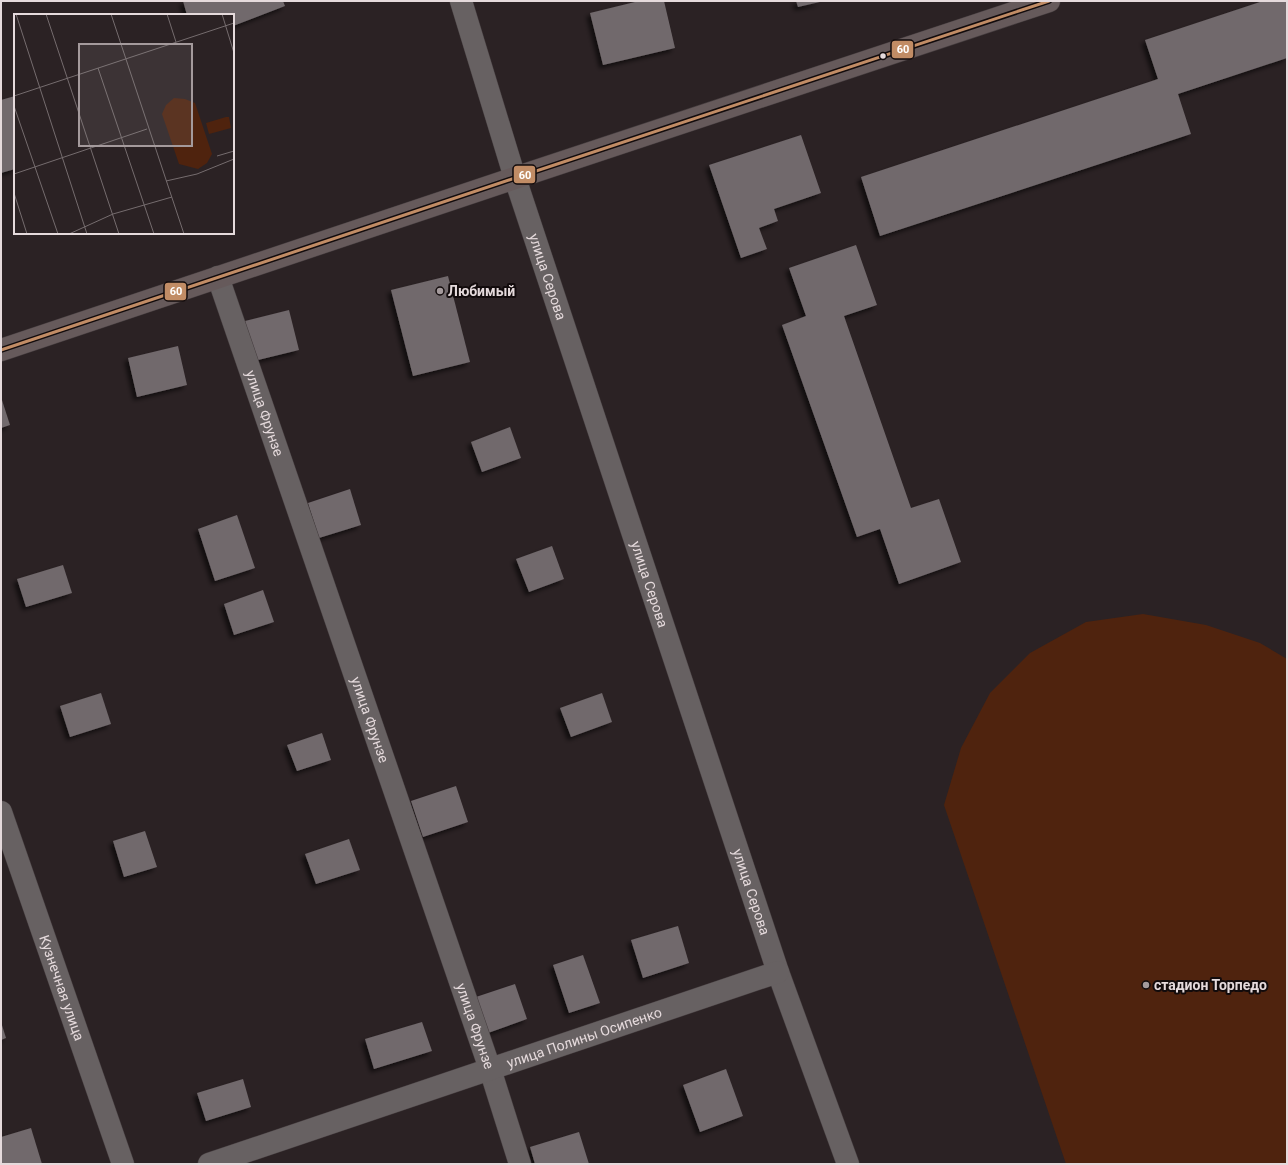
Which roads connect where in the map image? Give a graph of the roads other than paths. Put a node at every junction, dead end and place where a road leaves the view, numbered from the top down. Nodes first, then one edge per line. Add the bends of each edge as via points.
1 (461, 1) edge
2 (1049, 1) edge
3 (515, 178) junction
4 (218, 277) junction
5 (1, 350) edge
6 (1, 812) edge
7 (778, 972) junction
8 (490, 1069) junction
9 (123, 1164) edge
10 (209, 1164) edge
11 (520, 1164) edge
12 (848, 1164) edge

1 - 3 street, улица Серова
2 - 3 main road
3 - 4 main road
3 - 7 street, улица Серова
4 - 5 main road
4 - 8 street, улица Фрунзе
6 - 9 street, Кузнечная улица
7 - 8 street, улица Полины Осипенко
7 - 12 street, улица Серова
8 - 10 street, улица Полины Осипенко
8 - 11 street, улица Фрунзе

